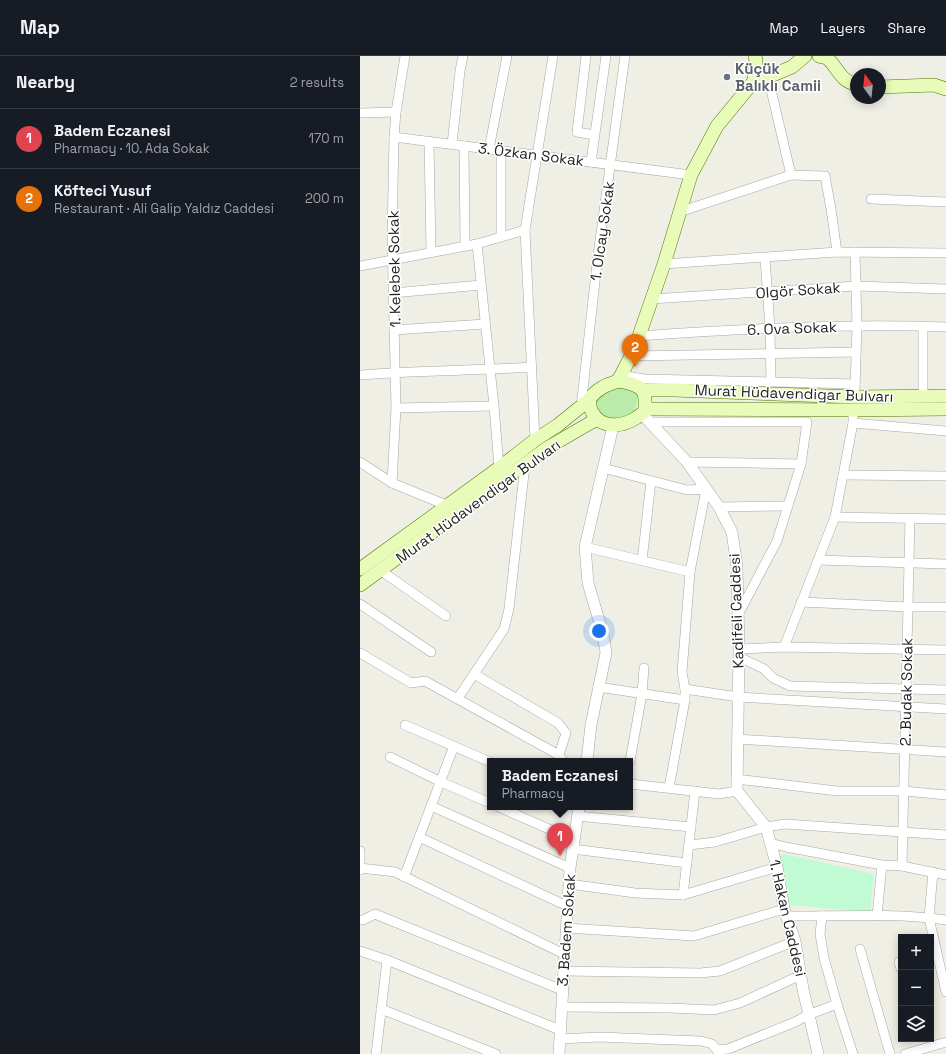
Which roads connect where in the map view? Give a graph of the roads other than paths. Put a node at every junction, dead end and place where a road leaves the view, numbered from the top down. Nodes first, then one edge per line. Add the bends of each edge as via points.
1 (405, 56) edge
2 (463, 56) edge
3 (507, 56) edge
4 (553, 56) edge
5 (586, 56) edge
6 (606, 56) edge
7 (625, 56) edge
8 (805, 56) edge
9 (819, 56) edge
10 (759, 57) edge
11 (768, 77) junction
12 (754, 81) junction
13 (850, 84) edge
14 (886, 87) edge
15 (946, 89) edge
16 (396, 112) junction
17 (360, 113) edge
18 (594, 135) junction
19 (394, 137) junction
20 (429, 141) junction
21 (452, 144) junction
22 (464, 146) junction
23 (488, 149) junction
24 (501, 150) junction
25 (537, 155) junction
26 (591, 162) junction
27 (611, 165) junction
28 (691, 175) junction
29 (791, 175) junction
30 (872, 199) dead end
31 (946, 202) edge
32 (679, 212) junction
33 (525, 230) junction
34 (501, 237) junction
35 (477, 244) junction
36 (465, 246) junction
37 (431, 252) junction
38 (837, 252) junction
39 (855, 252) junction
40 (946, 253) edge
41 (765, 258) junction
42 (393, 259) junction
43 (664, 264) junction
44 (360, 266) edge
45 (481, 285) junction
46 (856, 286) junction
47 (946, 289) edge
48 (768, 292) junction
49 (393, 293) junction
50 (651, 299) junction
51 (485, 324) junction
52 (857, 326) junction
53 (923, 326) junction
54 (946, 327) edge
55 (770, 328) junction
56 (394, 330) junction
57 (639, 336) junction
58 (856, 352) junction
59 (771, 354) junction
60 (631, 356) junction
61 (532, 367) junction
62 (490, 370) junction
63 (395, 372) junction
64 (360, 375) edge
65 (620, 378) junction
66 (771, 382) junction
67 (642, 390) junction
68 (854, 390) junction
69 (923, 396) junction
70 (946, 396) edge
71 (585, 403) junction
72 (494, 406) junction
73 (396, 408) junction
74 (946, 409) edge
75 (646, 415) junction
76 (853, 417) junction
77 (597, 419) junction
78 (613, 426) junction
79 (946, 431) edge
80 (535, 440) junction
81 (360, 462) edge
82 (687, 462) junction
83 (801, 464) junction
84 (525, 465) junction
85 (499, 468) junction
86 (602, 468) junction
87 (843, 475) junction
88 (946, 476) edge
89 (651, 481) junction
90 (392, 483) junction
91 (706, 489) junction
92 (446, 505) junction
93 (787, 506) junction
94 (719, 507) junction
95 (835, 517) junction
96 (910, 518) junction
97 (946, 519) edge
98 (586, 547) junction
99 (818, 560) junction
100 (642, 561) junction
101 (909, 564) junction
102 (946, 564) edge
103 (360, 569) edge
104 (380, 570) junction
105 (690, 572) junction
106 (360, 585) edge
107 (801, 602) junction
108 (360, 604) edge
109 (908, 607) junction
110 (946, 607) edge
111 (738, 615) junction
112 (446, 616) dead end
113 (784, 647) junction
114 (908, 649) junction
115 (946, 650) edge
116 (431, 652) dead end
117 (360, 653) edge
118 (739, 653) junction
119 (644, 668) dead end
120 (474, 674) junction
121 (598, 687) junction
122 (685, 688) junction
123 (906, 688) junction
124 (946, 690) edge
125 (642, 694) junction
126 (738, 697) junction
127 (458, 698) junction
128 (685, 700) junction
129 (906, 707) junction
130 (946, 709) edge
131 (405, 724) dead end
132 (737, 739) junction
133 (454, 746) junction
134 (905, 749) junction
135 (946, 752) edge
136 (390, 757) dead end
137 (561, 758) edge
138 (587, 758) edge
139 (631, 758) edge
140 (487, 761) edge
141 (736, 779) junction
142 (441, 782) junction
143 (633, 784) edge
144 (669, 788) junction
145 (695, 791) junction
146 (737, 791) junction
147 (904, 791) junction
148 (946, 795) edge
149 (487, 802) edge
150 (431, 806) junction
151 (504, 810) edge
152 (578, 812) edge
153 (691, 827) junction
154 (766, 827) junction
155 (903, 832) junction
156 (946, 835) edge
157 (419, 837) junction
158 (770, 843) junction
159 (573, 844) junction
160 (689, 845) junction
161 (360, 851) edge
162 (687, 864) junction
163 (882, 865) junction
164 (902, 866) junction
165 (776, 867) junction
166 (570, 868) junction
167 (360, 869) edge
168 (933, 872) junction
169 (946, 875) edge
170 (404, 877) junction
171 (569, 884) junction
172 (683, 895) junction
173 (567, 906) junction
174 (786, 913) junction
175 (822, 916) junction
176 (877, 916) junction
177 (929, 918) junction
178 (360, 920) edge
179 (946, 920) edge
180 (566, 928) junction
181 (795, 941) junction
182 (860, 950) dead end
183 (360, 951) edge
184 (564, 954) junction
185 (387, 960) junction
186 (935, 962) edge
187 (563, 971) junction
188 (801, 975) junction
189 (945, 982) edge
190 (562, 990) junction
191 (946, 992) edge
192 (837, 1004) junction
193 (562, 1007) junction
194 (381, 1009) junction
195 (808, 1015) junction
196 (560, 1035) junction
197 (921, 1042) edge
198 (946, 1042) edge
199 (922, 1049) junction
200 (474, 1050) edge
201 (376, 1054) edge
202 (496, 1054) edge
203 (559, 1054) edge
204 (818, 1054) edge
205 (853, 1054) edge
206 (890, 1054) edge
207 (905, 1054) edge

1 - 16 street, 1. Kelebek Sokak
2 - 21 street
3 - 23 street
4 - 25 street
5 - 18 street via 577,132
6 - 18 street
7 - 27 street, 1. Olcay Sokak
8 - 11 main road via 792,67
9 - 13 main road via 827,58
10 - 12 main road
11 - 12 main road
11 - 29 street
12 - 28 main road via 717,126
14 - 15 main road via 934,85
16 - 17 street
16 - 19 street, 1. Kelebek Sokak
18 - 26 street
19 - 20 street, 3. Özkan Sokak
19 - 42 street, 1. Kelebek Sokak
20 - 21 street, 3. Özkan Sokak
20 - 37 street
21 - 22 street, 3. Özkan Sokak
22 - 23 street, 3. Özkan Sokak
22 - 36 street
23 - 24 street, 3. Özkan Sokak
24 - 25 street, 3. Özkan Sokak
24 - 34 street
25 - 26 street, 3. Özkan Sokak
25 - 33 street
26 - 27 street, 3. Özkan Sokak
27 - 28 street, 3. Özkan Sokak
27 - 71 street, 1. Olcay Sokak via 598,255
28 - 32 main road
29 - 32 street
29 - 38 street via 825,176
30 - 31 street
32 - 43 main road
33 - 34 street
33 - 61 street
34 - 35 street
35 - 36 street
35 - 45 street
36 - 37 street
37 - 42 street
38 - 39 street
38 - 41 street
39 - 40 street
39 - 46 street
41 - 43 street
41 - 48 street
42 - 44 street
42 - 49 street, 1. Kelebek Sokak
43 - 50 main road
45 - 49 street
45 - 51 street
46 - 47 street, Olgör Sokak
46 - 48 street, Olgör Sokak
46 - 52 street
48 - 50 street, Olgör Sokak
48 - 55 street
49 - 56 street, 1. Kelebek Sokak
50 - 57 main road
51 - 56 street
51 - 62 street
52 - 53 street, 6. Ova Sokak
52 - 55 street, 6. Ova Sokak
52 - 58 street
53 - 54 street, 6. Ova Sokak
53 - 69 street
55 - 57 street, 6. Ova Sokak
55 - 59 street
56 - 63 street, 1. Kelebek Sokak
57 - 60 main road
58 - 59 street
58 - 68 street
59 - 60 street
59 - 66 street
60 - 65 main road
61 - 62 street
61 - 80 street
62 - 63 street
62 - 72 street
63 - 64 street
63 - 73 street, 1. Kelebek Sokak
65 - 66 street
65 - 67 main road
65 - 71 main road via 603,386
66 - 68 street
67 - 68 main road, Murat Hüdavendigar Bulvarı
67 - 75 main road via 646,398
68 - 69 main road, Murat Hüdavendigar Bulvarı
69 - 70 main road, Murat Hüdavendigar Bulvarı
71 - 77 main road
71 - 80 main road, Murat Hüdavendigar Bulvarı
72 - 73 street
72 - 85 street
73 - 90 street, 1. Kelebek Sokak
74 - 76 main road, Murat Hüdavendigar Bulvarı
75 - 76 main road, Murat Hüdavendigar Bulvarı
75 - 78 main road
75 - 82 street, Kadifeli Caddesi
75 - 83 street via 807,422
76 - 79 street
76 - 87 street
77 - 78 main road
77 - 84 main road, Murat Hüdavendigar Bulvarı via 547,448
78 - 86 street
80 - 85 main road, Murat Hüdavendigar Bulvarı
81 - 90 street
82 - 83 street
82 - 91 street, Kadifeli Caddesi
83 - 93 street
84 - 104 main road, Murat Hüdavendigar Bulvarı
84 - 120 street via 509,609 504,629
85 - 92 main road, Murat Hüdavendigar Bulvarı
86 - 89 street
86 - 98 street
87 - 88 street
87 - 95 street
89 - 91 street via 687,490
89 - 100 street
90 - 92 street
91 - 94 street, Kadifeli Caddesi
91 - 105 street
92 - 103 main road, Murat Hüdavendigar Bulvarı
93 - 94 street
93 - 111 street via 777,541
94 - 111 street, Kadifeli Caddesi via 732,532 737,567
95 - 96 street
95 - 99 street
96 - 97 street
96 - 101 street, 2. Budak Sokak
98 - 100 street
98 - 121 street via 588,583 606,653
99 - 101 street
99 - 107 street
100 - 105 street
101 - 102 street
101 - 109 street, 2. Budak Sokak
104 - 106 main road, Murat Hüdavendigar Bulvarı
104 - 112 street
105 - 122 street via 682,672
107 - 109 street
107 - 113 street
108 - 116 street
109 - 110 street
109 - 114 street, 2. Budak Sokak
111 - 118 street, Kadifeli Caddesi
113 - 114 street
113 - 118 street
114 - 115 street
114 - 123 street, 2. Budak Sokak
117 - 127 street via 411,683 425,680
118 - 123 street via 773,678 790,686
118 - 126 street, Kadifeli Caddesi
119 - 125 street
120 - 127 street
120 - 137 street via 558,723 566,733
121 - 125 street
121 - 138 street
122 - 126 street
122 - 128 street
123 - 124 street
123 - 129 street, 2. Budak Sokak
125 - 128 street
125 - 139 street
126 - 129 street
126 - 132 street, Kadifeli Caddesi
127 - 137 street
128 - 144 street
129 - 130 street
129 - 134 street, 2. Budak Sokak
131 - 133 street
132 - 134 street
132 - 141 street, Kadifeli Caddesi
133 - 140 street
133 - 142 street
134 - 135 street
134 - 147 street, 2. Budak Sokak
136 - 142 street
141 - 146 street, Kadifeli Caddesi
141 - 147 street via 837,791
142 - 149 street
142 - 150 street
143 - 144 street
144 - 145 street
145 - 146 street via 719,794
145 - 153 street
146 - 154 street, 1. Hakan Caddesi
147 - 148 street
147 - 155 street, 2. Budak Sokak
150 - 157 street
150 - 166 street
151 - 159 street
152 - 153 street
152 - 159 street, 3. Badem Sokak
153 - 160 street
154 - 155 street via 785,824
154 - 158 street, 1. Hakan Caddesi
154 - 160 street via 715,842
155 - 156 street
155 - 164 street, 2. Budak Sokak
157 - 170 street
157 - 173 street
158 - 163 street
158 - 165 street, 1. Hakan Caddesi
159 - 162 street
159 - 166 street, 3. Badem Sokak
160 - 162 street
161 - 167 street
162 - 172 street
163 - 164 street
163 - 176 street
164 - 168 street
165 - 172 street
165 - 174 street, 1. Hakan Caddesi
166 - 171 street, 3. Badem Sokak
167 - 170 street via 395,872
168 - 169 street
168 - 177 street
170 - 184 street
171 - 172 street via 634,894
171 - 173 street, 3. Badem Sokak
173 - 180 street, 3. Badem Sokak
174 - 175 street
174 - 180 street via 694,936
174 - 181 street, 1. Hakan Caddesi
175 - 176 street
175 - 192 street via 820,934 824,958
176 - 177 street
177 - 179 street
177 - 186 street
178 - 190 street via 375,914
180 - 184 street, 3. Badem Sokak
181 - 187 street via 720,971
181 - 188 street, 1. Hakan Caddesi
182 - 206 street
183 - 185 street
184 - 187 street, 3. Badem Sokak
185 - 194 street
185 - 196 street
186 - 189 street
187 - 190 street, 3. Badem Sokak
188 - 193 street via 740,1003 714,1010
188 - 195 street, 1. Hakan Caddesi
189 - 191 street
190 - 193 street, 3. Badem Sokak
192 - 195 street
192 - 205 street
193 - 196 street, 3. Badem Sokak
194 - 200 street
194 - 201 street
195 - 196 street via 728,1049 717,1050 712,1044 701,1041
195 - 204 street, 1. Hakan Caddesi
196 - 203 street, 3. Badem Sokak
197 - 199 street
198 - 199 street
199 - 207 street
200 - 202 street

